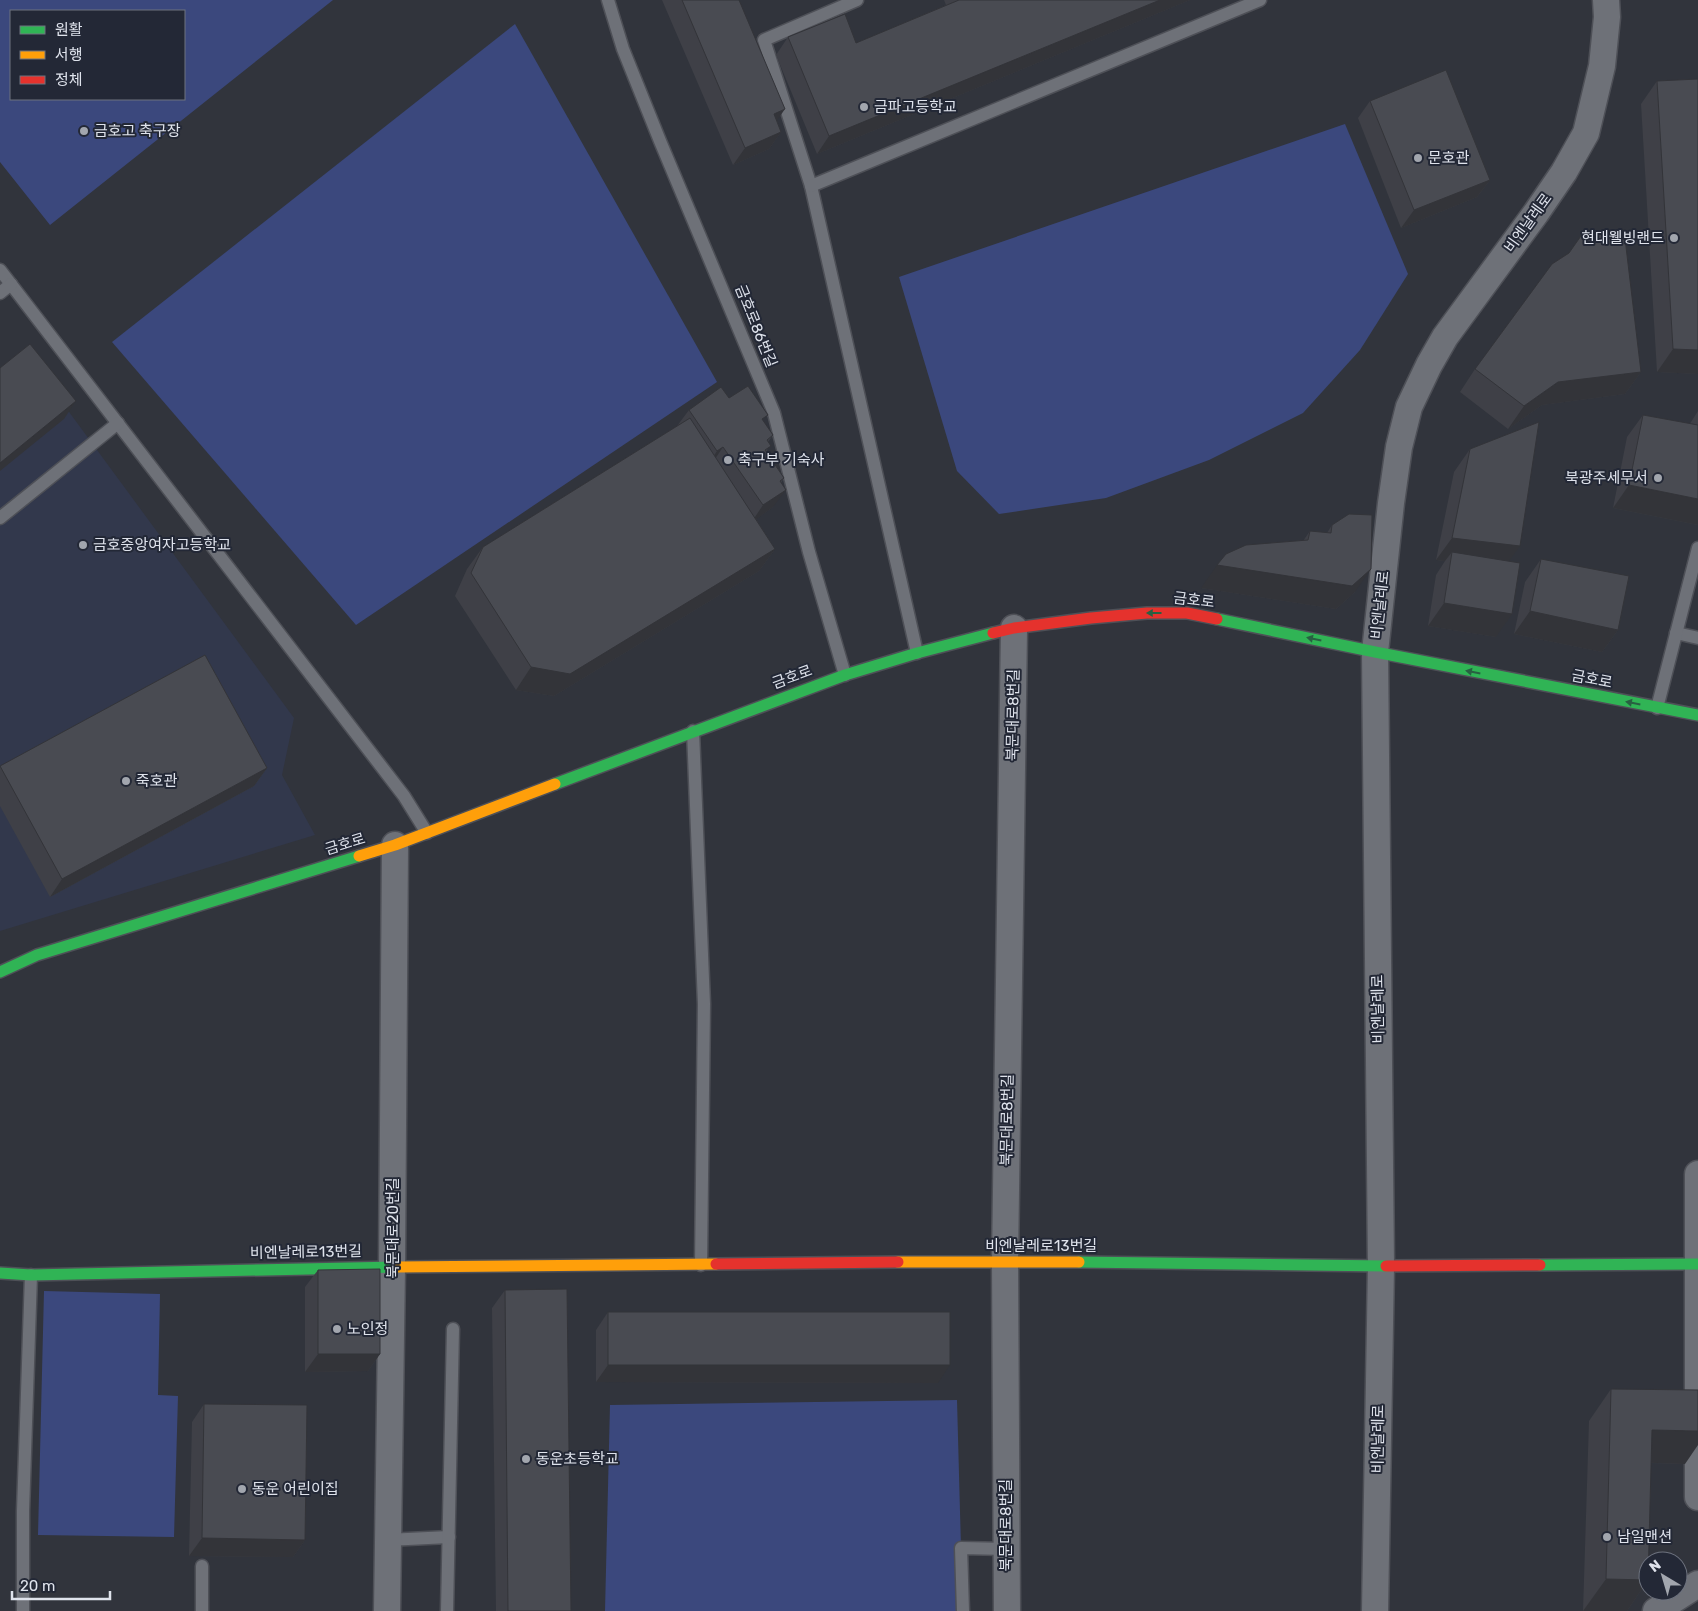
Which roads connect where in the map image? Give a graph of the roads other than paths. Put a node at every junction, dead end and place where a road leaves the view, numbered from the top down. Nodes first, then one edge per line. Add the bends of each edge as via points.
1 (608, 0) edge
2 (858, 0) edge
3 (1260, 0) edge
4 (1606, 0) edge
5 (811, 186) junction
6 (0, 270) edge
7 (11, 284) junction
8 (0, 293) edge
9 (118, 423) junction
10 (0, 518) edge
11 (1698, 548) edge
12 (1014, 628) junction
13 (1676, 633) junction
14 (1698, 638) edge
15 (1375, 652) junction
16 (917, 654) junction
17 (845, 675) junction
18 (1657, 708) junction
19 (1698, 715) edge
20 (693, 731) junction
21 (427, 832) junction
22 (395, 845) junction
23 (0, 972) edge
24 (1698, 1174) edge
25 (1005, 1262) junction
26 (1697, 1264) edge
27 (701, 1265) junction
28 (392, 1266) junction
29 (1381, 1266) junction
30 (0, 1273) edge
31 (31, 1275) junction
32 (453, 1329) dead end
33 (1698, 1497) edge
34 (449, 1537) junction
35 (387, 1540) junction
36 (1006, 1549) junction
37 (202, 1566) dead end
38 (1698, 1584) edge
39 (23, 1611) edge
40 (202, 1611) edge
41 (387, 1611) edge
42 (447, 1611) edge
43 (963, 1611) edge
44 (1007, 1611) edge
45 (1375, 1611) edge
46 (1656, 1611) edge

1 - 17 lane, 금호로86번길 via 623,49 656,132 774,413 809,552
2 - 5 lane via 764,40
3 - 5 lane
4 - 15 street, 비엔날레로 via 1602,66 1586,133 1536,213 1445,337 1409,407 1391,503
5 - 16 lane
6 - 7 lane
7 - 8 lane
7 - 9 lane
9 - 10 lane
9 - 21 lane via 404,796
11 - 13 lane
15 -> 12 street, 금호로 via 1187,613 1147,613
12 - 16 street, 금호로
12 - 25 street, 북문대로8번길
13 - 14 lane
13 - 18 lane
18 -> 15 street, 금호로
15 - 29 street, 비엔날레로
16 - 17 street, 금호로
17 - 20 street, 금호로
18 - 19 street, 금호로
20 - 21 street, 금호로
20 - 27 lane via 704,1004
21 - 22 street, 금호로
22 - 23 street, 금호로 via 37,955
22 - 28 street, 북문대로20번길
24 - 26 street
25 - 27 street, 비엔날레로13번길
25 - 29 street, 비엔날레로13번길
25 - 36 street, 북문대로8번길
26 - 29 street
26 - 33 street
27 - 28 street, 비엔날레로13번길
28 - 31 street, 비엔날레로13번길
28 - 35 street, 북문대로20번길
29 - 45 street, 비엔날레로
30 - 31 street, 비엔날레로13번길
31 - 39 lane
32 - 34 lane
34 - 35 lane
34 - 42 lane
35 - 41 street, 북문대로20번길
36 - 43 lane via 960,1548
36 - 44 street, 북문대로8번길
37 - 40 lane
38 - 46 street

